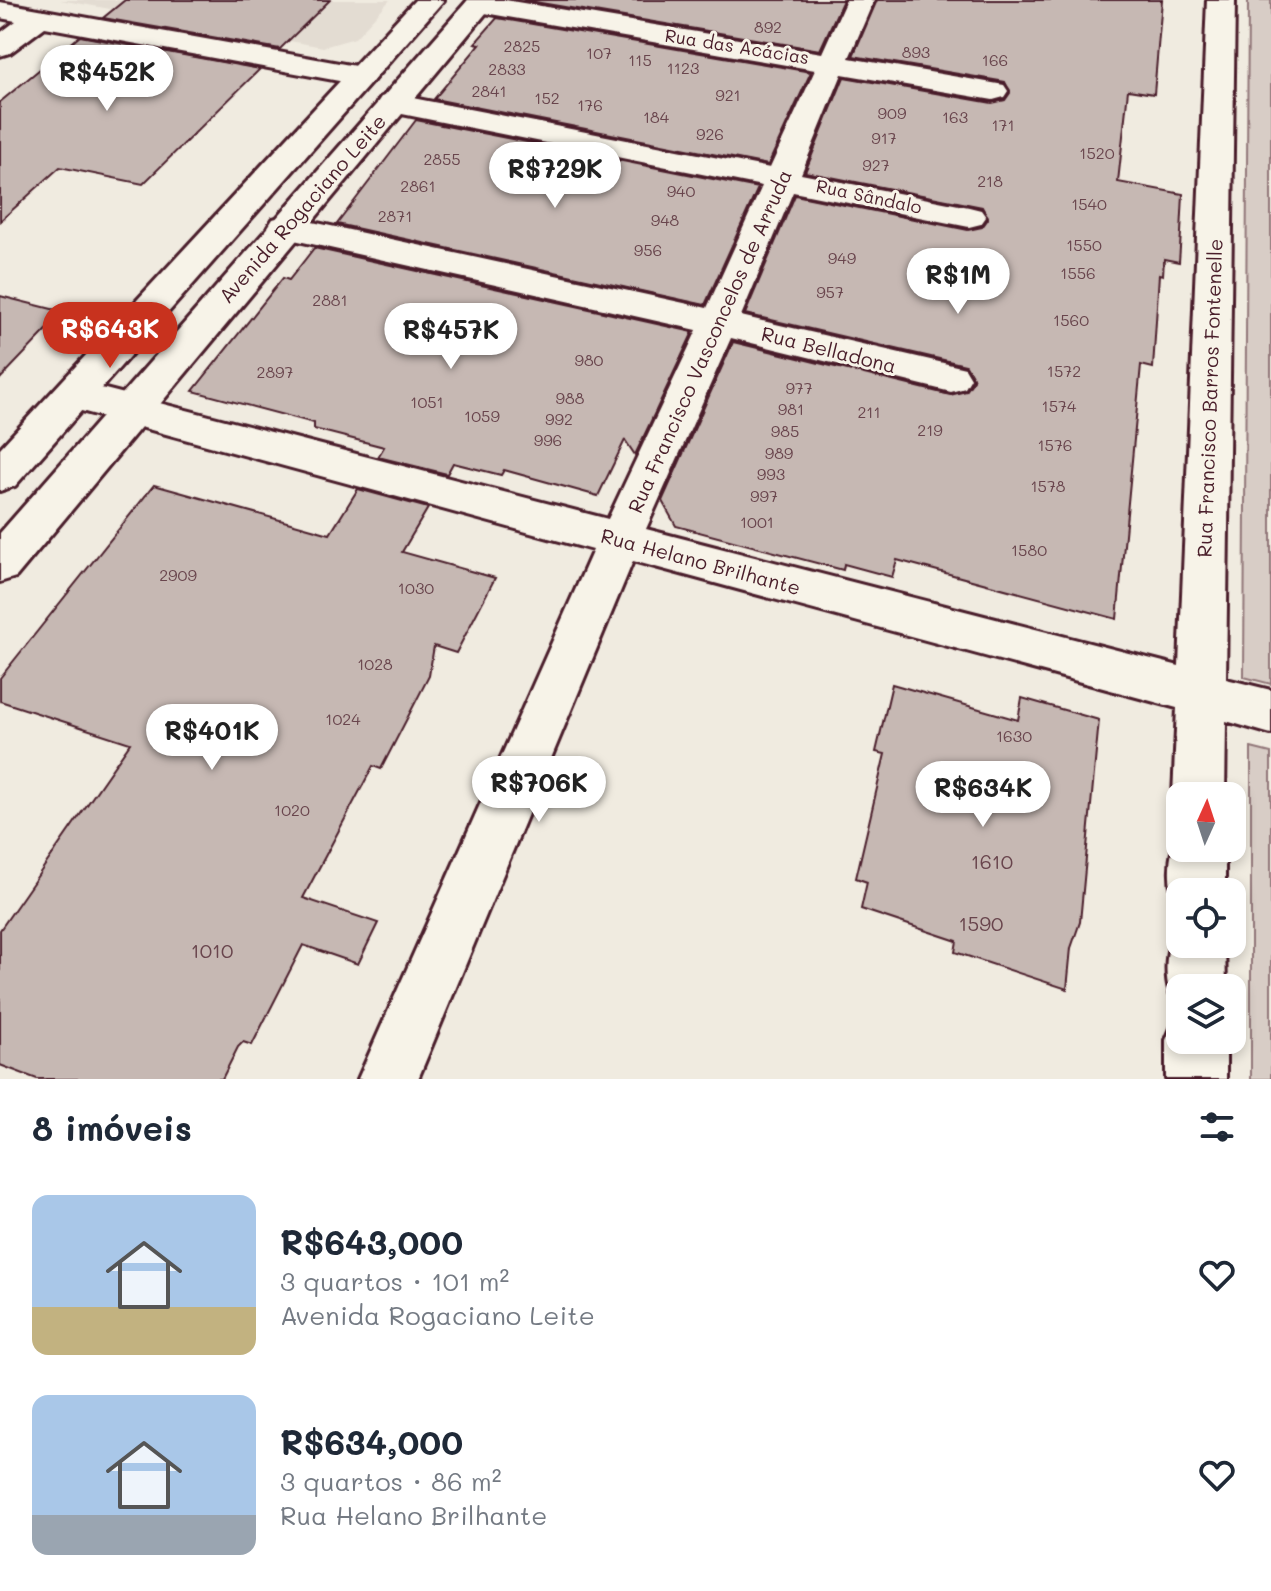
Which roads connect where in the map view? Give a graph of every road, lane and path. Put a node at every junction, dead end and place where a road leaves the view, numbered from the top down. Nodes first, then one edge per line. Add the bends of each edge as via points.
1 (430, 0) edge
2 (860, 0) edge
3 (1221, 0) edge
4 (481, 2) edge
5 (0, 10) edge
6 (39, 18) junction
7 (0, 47) edge
8 (833, 61) junction
9 (361, 76) junction
10 (993, 91) dead end
11 (392, 103) junction
12 (782, 178) junction
13 (969, 217) dead end
14 (285, 227) junction
15 (719, 323) junction
16 (951, 378) dead end
17 (74, 395) junction
18 (131, 408) junction
19 (0, 475) edge
20 (620, 539) junction
21 (0, 564) edge
22 (1200, 693) junction
23 (1271, 712) edge
24 (1199, 782) edge
25 (1196, 1054) edge
26 (388, 1079) edge
27 (1196, 1079) edge

1 - 9 street, Avenida Rogaciano Leite
2 - 8 street, Rua Francisco Vasconcelos de Arruda
3 - 22 street, Rua Francisco Barros Fontenelle
4 - 8 street, Rua das Acácias
4 - 11 street, Avenida Rogaciano Leite
5 - 6 street
6 - 7 street
6 - 9 street
8 - 10 street, Rua das Acácias
8 - 12 street, Rua Francisco Vasconcelos de Arruda
9 - 17 street, Avenida Rogaciano Leite
11 - 12 street, Rua Sândalo
11 - 14 street, Avenida Rogaciano Leite
12 - 13 street, Rua Sândalo
12 - 15 street, Rua Francisco Vasconcelos de Arruda
14 - 15 street, Rua Belladona
14 - 18 street, Avenida Rogaciano Leite
15 - 16 street, Rua Belladona
15 - 20 street, Rua Francisco Vasconcelos de Arruda
17 - 18 street, Rua Helano Brilhante
17 - 19 street, Avenida Rogaciano Leite
18 - 20 street, Rua Helano Brilhante
18 - 21 street, Avenida Rogaciano Leite
20 - 22 street, Rua Helano Brilhante
20 - 26 street, Rua Francisco Vasconcelos de Arruda
22 - 23 street, Rua Helano Brilhante
22 - 24 street, Rua Francisco Barros Fontenelle
25 - 27 street

